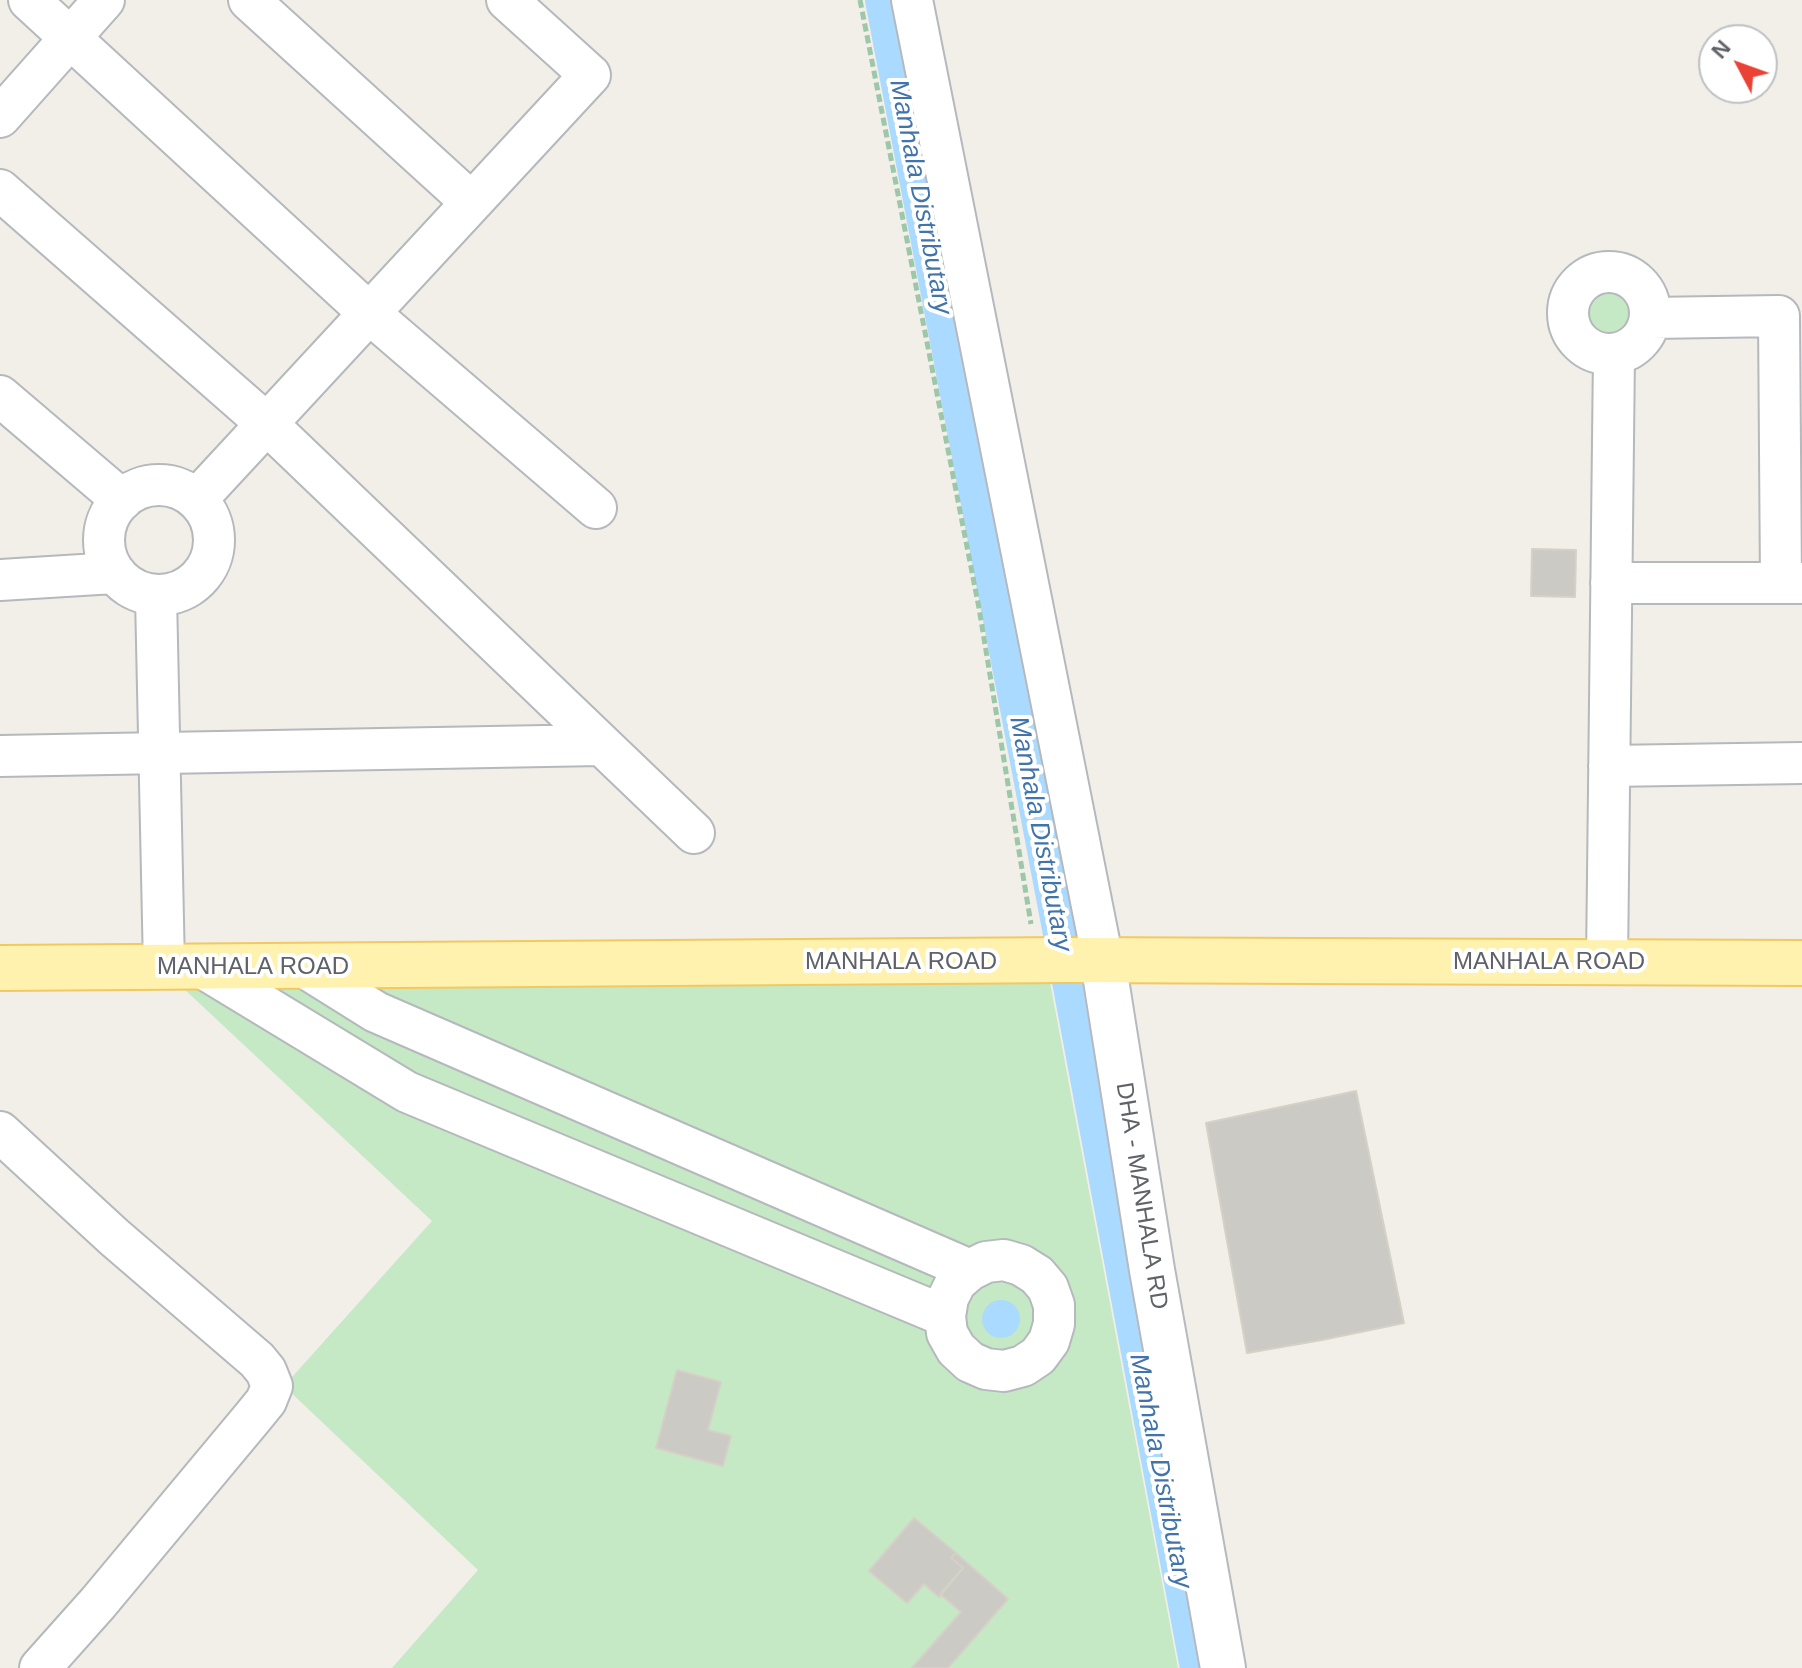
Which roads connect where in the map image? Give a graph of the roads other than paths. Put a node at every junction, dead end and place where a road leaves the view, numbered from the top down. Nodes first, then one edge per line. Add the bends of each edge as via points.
1 (29, 0) edge
2 (104, 0) edge
3 (249, 0) edge
4 (507, 0) edge
5 (912, 0) edge
6 (70, 37) junction
7 (0, 117) edge
8 (0, 190) edge
9 (471, 202) junction
10 (369, 313) junction
11 (1651, 318) junction
12 (1614, 354) junction
13 (0, 396) edge
14 (267, 424) junction
15 (197, 499) junction
16 (122, 500) junction
17 (596, 508) dead end
18 (114, 573) junction
19 (0, 580) edge
20 (1611, 583) junction
21 (1791, 583) edge
22 (156, 596) junction
23 (600, 745) junction
24 (159, 753) junction
25 (0, 756) edge
26 (1802, 763) edge
27 (1609, 766) junction
28 (694, 833) dead end
29 (1103, 961) junction
30 (1607, 962) junction
31 (1802, 963) edge
32 (182, 967) junction
33 (304, 967) junction
34 (0, 968) edge
35 (0, 1132) edge
36 (970, 1270) junction
37 (945, 1316) junction
38 (40, 1668) edge
39 (1223, 1668) edge

1 - 6 street
2 - 6 street
3 - 9 street
4 - 9 street via 590,75
5 - 29 street
6 - 7 street
6 - 10 street
8 - 14 street
9 - 10 street
10 - 14 street
10 - 17 street
11 - 12 street via 1638,342
11 - 12 street via 1650,304 1637,281 1612,271 1586,278 1570,300 1570,327 1587,348
11 - 21 street via 1779,316
12 - 20 street
13 - 16 street
14 - 15 street
14 - 23 street
15 - 16 street via 167,485 151,485
15 - 22 street via 214,528 210,562 188,588
16 - 18 street via 112,512 104,543
18 - 19 street
18 - 22 street via 126,585
20 - 21 street
20 - 27 street
22 - 24 street
23 - 24 street
23 - 28 street
24 - 25 street
24 - 32 street
26 - 27 street
27 - 30 street
29 - 30 main road, MANHALA ROAD
29 - 33 main road, MANHALA ROAD
29 - 39 main road, DHA - MANHALA RD
30 - 31 main road, MANHALA ROAD
32 - 33 main road, MANHALA ROAD
32 - 34 main road, MANHALA ROAD
32 - 37 street via 407,1092
33 - 36 street via 376,1012
35 - 38 street via 257,1360 272,1386 253,1417
36 - 37 street via 956,1282
36 - 37 street via 1004,1260 1037,1275 1054,1305 1049,1341 1023,1366 986,1369 956,1349

